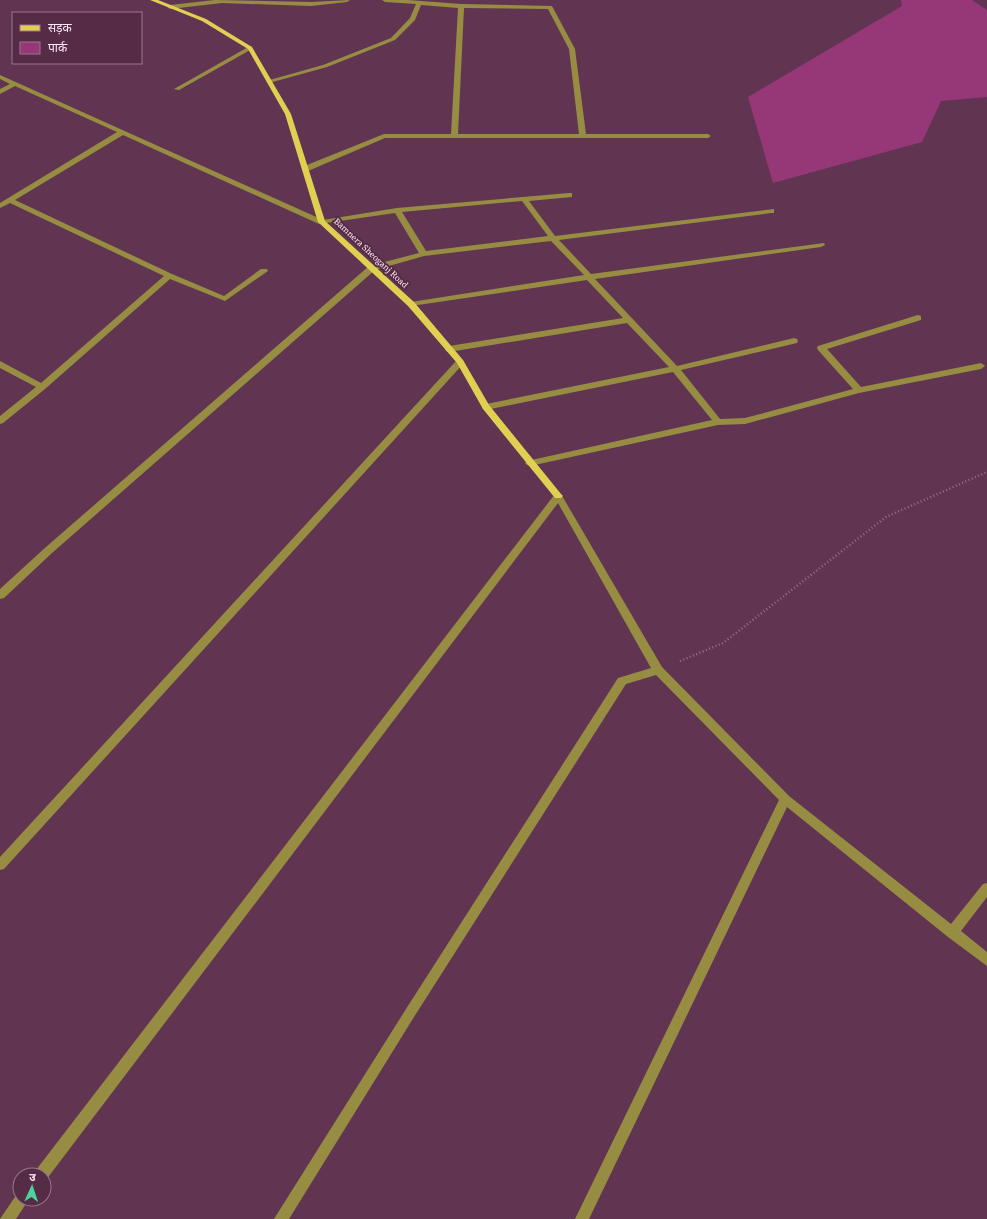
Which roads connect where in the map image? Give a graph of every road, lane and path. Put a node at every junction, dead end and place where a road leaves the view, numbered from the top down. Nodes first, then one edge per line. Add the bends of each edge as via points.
1 (153, 0) edge
2 (181, 0) edge
3 (347, 0) edge
4 (385, 0) edge
5 (419, 3) junction
6 (461, 6) junction
7 (170, 7) junction
8 (250, 48) junction
9 (0, 77) edge
10 (269, 81) junction
11 (14, 84) junction
12 (177, 89) dead end
13 (0, 92) edge
14 (123, 132) junction
15 (454, 136) junction
16 (583, 136) junction
17 (708, 136) dead end
18 (305, 169) junction
19 (569, 195) dead end
20 (524, 199) junction
21 (10, 200) junction
22 (0, 206) edge
23 (397, 210) junction
24 (771, 211) dead end
25 (322, 222) junction
26 (553, 238) junction
27 (821, 245) dead end
28 (424, 254) junction
29 (372, 268) junction
30 (264, 271) dead end
31 (169, 276) junction
32 (589, 277) junction
33 (411, 304) junction
34 (918, 318) dead end
35 (629, 320) junction
36 (794, 341) dead end
37 (449, 349) junction
38 (460, 362) junction
39 (0, 364) edge
40 (981, 366) dead end
41 (675, 369) junction
42 (42, 387) junction
43 (859, 390) junction
44 (486, 407) junction
45 (0, 421) edge
46 (718, 422) junction
47 (530, 463) junction
48 (987, 472) edge
49 (558, 496) junction
50 (0, 595) edge
51 (658, 670) junction
52 (785, 799) junction
53 (0, 865) edge
54 (987, 888) edge
55 (952, 933) junction
56 (987, 960) edge
57 (47, 1167) edge
58 (16, 1207) edge
59 (7, 1219) edge
60 (280, 1219) edge
61 (582, 1219) edge

1 - 7 main road, Bamnera Sheoganj Road
2 - 7 street
3 - 7 street via 311,4 222,1
4 - 5 street
5 - 6 street
5 - 10 street via 413,19 393,39 325,66
6 - 15 street
6 - 16 street via 550,7 572,49
7 - 8 main road, Bamnera Sheoganj Road via 204,20
8 - 10 main road, Bamnera Sheoganj Road
8 - 12 street
9 - 11 street
10 - 18 main road, Bamnera Sheoganj Road via 288,114
11 - 13 street
11 - 14 street
14 - 21 street
14 - 25 street
15 - 16 street
15 - 18 street via 384,136
16 - 17 street
18 - 25 main road, Bamnera Sheoganj Road
19 - 20 street
20 - 23 street
20 - 26 street
21 - 22 street
21 - 31 street
23 - 25 street
23 - 28 street
24 - 26 street
25 - 29 main road, Bamnera Sheoganj Road
26 - 28 street
26 - 32 street
27 - 32 street
28 - 29 street
29 - 33 main road, Bamnera Sheoganj Road
29 - 50 street
30 - 31 street via 225,299
31 - 42 street
32 - 33 street
32 - 35 street
33 - 37 main road, Bamnera Sheoganj Road
34 - 43 street via 821,348
35 - 37 street
35 - 41 street
36 - 41 street
37 - 38 main road, Bamnera Sheoganj Road
38 - 44 main road, Bamnera Sheoganj Road
38 - 53 street
39 - 42 street
40 - 43 street
41 - 44 street
41 - 46 street
42 - 45 street
43 - 46 street via 745,421
44 - 47 main road, Bamnera Sheoganj Road
46 - 47 street
47 - 49 main road, Bamnera Sheoganj Road
48 - 51 path via 886,517 723,643
49 - 51 street
49 - 57 street
51 - 52 street
51 - 60 street via 622,681
52 - 55 street
52 - 61 street
54 - 55 street
55 - 56 street
58 - 59 street

